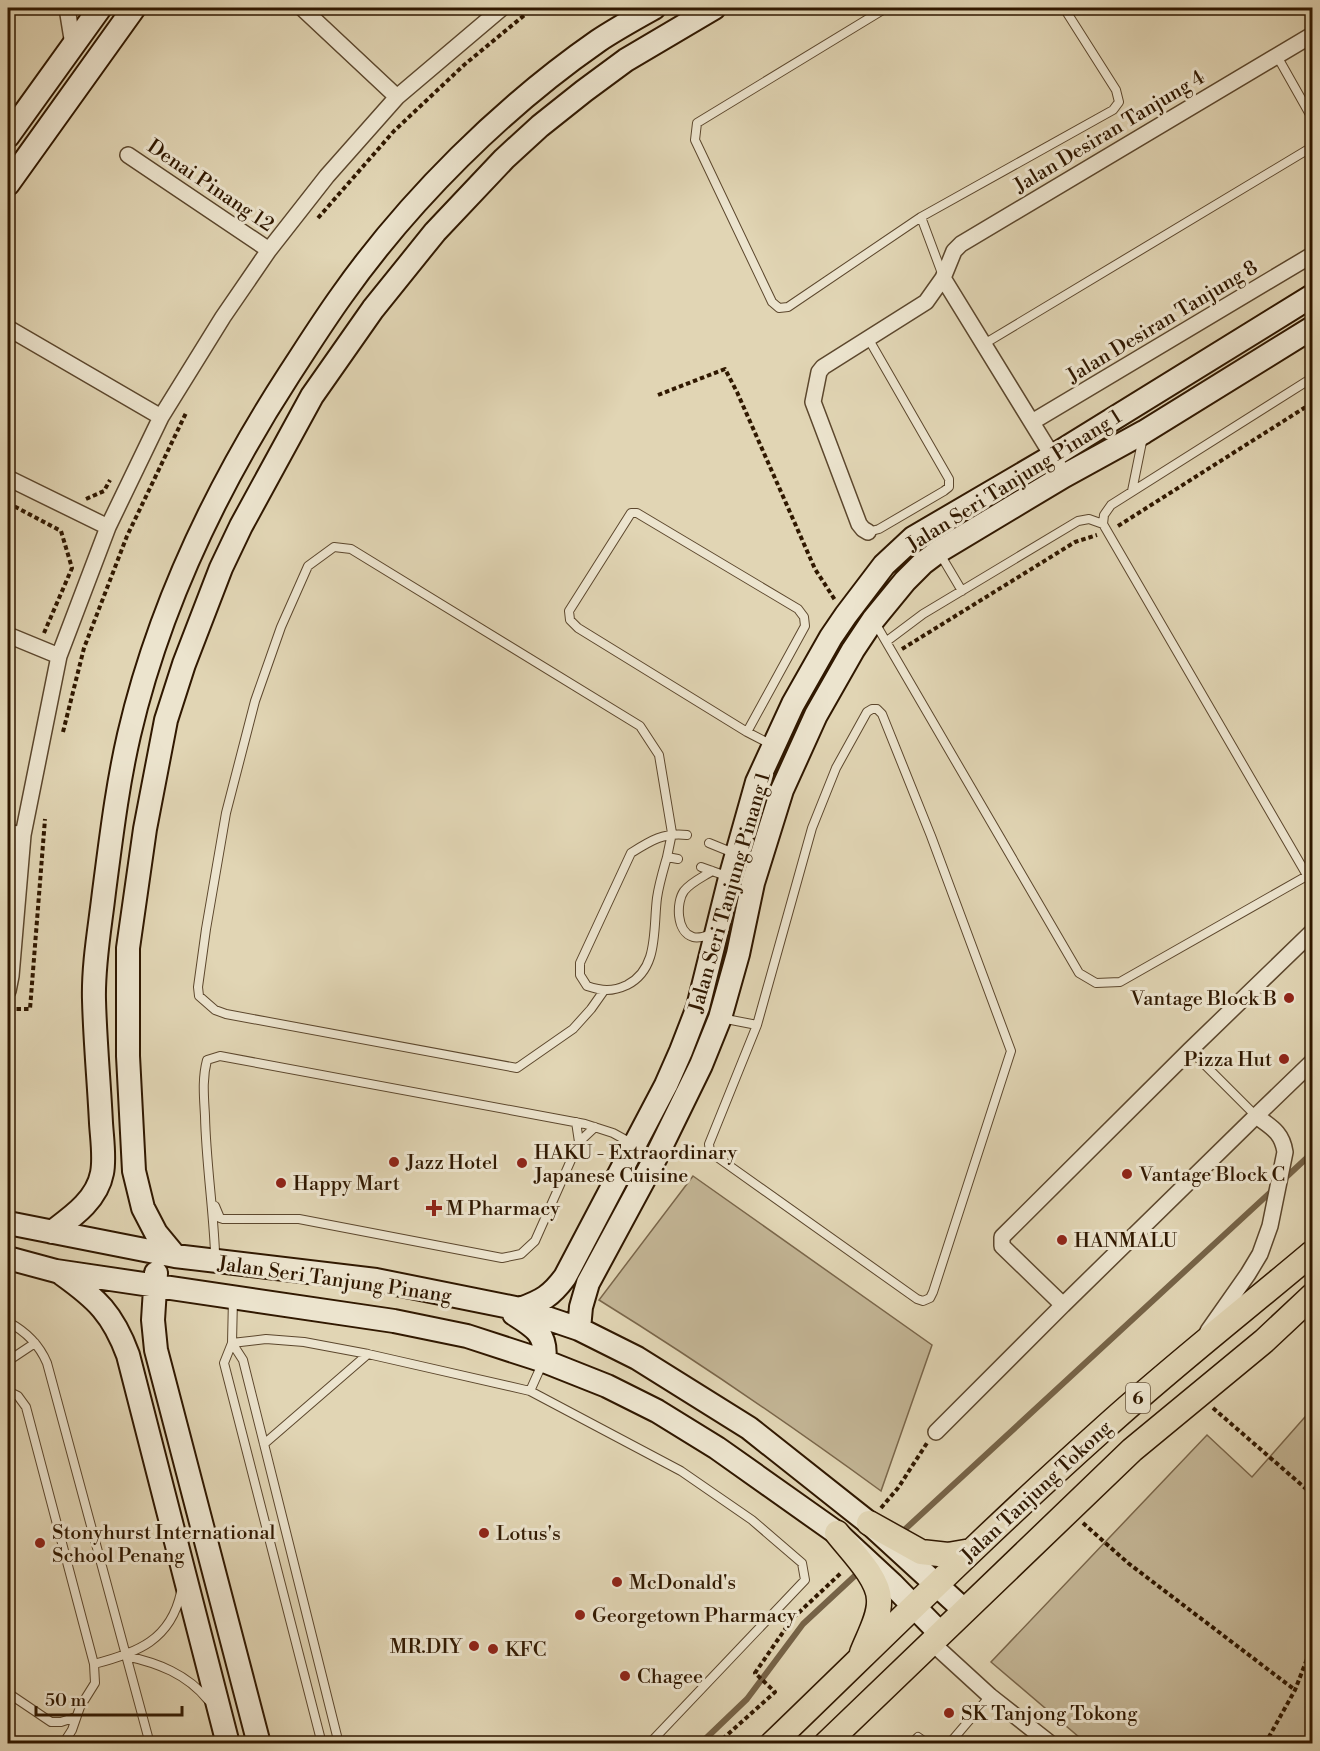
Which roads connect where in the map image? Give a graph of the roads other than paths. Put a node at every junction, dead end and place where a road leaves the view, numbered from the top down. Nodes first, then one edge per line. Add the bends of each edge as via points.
1 (67, 8) edge
2 (100, 8) edge
3 (134, 8) edge
4 (302, 8) edge
5 (654, 8) edge
6 (714, 8) edge
7 (886, 8) edge
8 (1064, 8) edge
9 (498, 9) edge
10 (1312, 35) edge
11 (73, 45) junction
12 (1277, 56) junction
13 (397, 98) junction
14 (1312, 118) edge
15 (8, 136) edge
16 (1312, 147) edge
17 (128, 155) dead end
18 (8, 184) edge
19 (921, 217) junction
20 (269, 250) junction
21 (1312, 255) edge
22 (944, 278) junction
23 (1312, 296) edge
24 (8, 328) edge
25 (1312, 328) edge
26 (868, 338) junction
27 (984, 344) junction
28 (1312, 378) edge
29 (161, 417) junction
30 (1032, 422) junction
31 (1144, 432) junction
32 (1053, 456) junction
33 (1064, 477) junction
34 (8, 478) edge
35 (1132, 491) junction
36 (1103, 524) junction
37 (108, 527) junction
38 (868, 532) joint
39 (939, 552) junction
40 (962, 591) junction
41 (873, 620) junction
42 (8, 635) edge
43 (887, 641) junction
44 (59, 656) junction
45 (747, 732) junction
46 (773, 745) junction
47 (8, 832) edge
48 (672, 833) junction
49 (23, 835) junction
50 (687, 835) dead end
51 (709, 843) dead end
52 (736, 854) junction
53 (667, 857) junction
54 (678, 859) dead end
55 (701, 867) dead end
56 (721, 874) junction
57 (1310, 875) edge
58 (753, 883) junction
59 (717, 928) junction
60 (1312, 932) edge
61 (8, 991) edge
62 (603, 992) junction
63 (720, 1018) junction
64 (757, 1025) junction
65 (1190, 1050) junction
66 (1312, 1062) edge
67 (1256, 1116) junction
68 (576, 1122) junction
69 (595, 1127) junction
70 (579, 1142) junction
71 (635, 1145) junction
72 (656, 1157) junction
73 (212, 1199) junction
74 (248, 1220) junction
75 (8, 1224) edge
76 (52, 1232) junction
77 (1312, 1253) edge
78 (166, 1255) junction
79 (8, 1258) edge
80 (207, 1261) junction
81 (232, 1263) junction
82 (56, 1270) junction
83 (155, 1286) junction
84 (1312, 1296) edge
85 (233, 1297) junction
86 (495, 1303) junction
87 (1063, 1305) junction
88 (520, 1309) junction
89 (8, 1322) edge
90 (579, 1329) junction
91 (35, 1343) junction
92 (232, 1343) junction
93 (1196, 1348) junction
94 (368, 1354) junction
95 (8, 1361) edge
96 (544, 1361) junction
97 (8, 1391) edge
98 (530, 1391) junction
99 (936, 1432) road end
100 (264, 1444) junction
101 (879, 1523) joint
102 (849, 1546) joint
103 (971, 1551) junction
104 (917, 1558) junction
105 (184, 1573) junction
106 (936, 1585) junction
107 (886, 1592) junction
108 (914, 1607) junction
109 (964, 1610) junction
110 (936, 1637) junction
111 (126, 1656) junction
112 (860, 1658) junction
113 (94, 1664) junction
114 (8, 1693) edge
115 (990, 1696) junction
116 (221, 1715) junction
117 (76, 1717) junction
118 (63, 1743) edge
119 (150, 1743) edge
120 (228, 1743) edge
121 (259, 1743) edge
122 (322, 1743) edge
123 (339, 1743) edge
124 (649, 1743) edge
125 (772, 1743) edge
126 (826, 1743) edge
127 (911, 1743) edge
128 (928, 1743) edge
129 (949, 1743) edge
130 (1051, 1743) edge

1 - 11 street
2 - 11 street
3 - 18 street
4 - 13 street
5 - 76 street via 599,40 549,79 441,177 343,293 261,417 225,482 170,602 129,735 116,806 93,997 102,1176 90,1199
6 - 78 street via 626,60 567,105 504,159 435,232 373,309 312,396 221,568 166,720 128,948 134,1171 143,1208
7 - 19 lane via 697,123 694,140 772,302 779,308 788,307
8 - 19 lane via 1116,90 1119,102 1113,110
9 - 13 street
10 - 12 street, Jalan Desiran Tanjung 4
11 - 15 street
12 - 14 lane
12 - 22 street, Jalan Desiran Tanjung 4 via 961,244 954,251
13 - 20 street via 327,176
16 - 27 lane
17 - 20 street, Denai Pinang 12
19 - 22 lane
20 - 29 street
21 - 30 street, Jalan Desiran Tanjung 8
22 - 26 street, Jalan Desiran Tanjung 4 via 926,302
22 - 27 street
23 - 32 street, Jalan Seri Tanjung Pinang 1
24 - 29 street
25 - 31 street, Jalan Seri Tanjung Pinang 1
26 - 38 street, Jalan Desiran Tanjung 4 via 823,367 813,402 859,524
26 - 38 lane via 949,479 949,487 944,491
27 - 30 street
28 - 35 lane
29 - 37 street
30 - 32 street
31 - 33 street, Jalan Seri Tanjung Pinang 1
31 - 35 lane
32 - 33 street
32 - 46 street, Jalan Seri Tanjung Pinang 1 via 913,538 884,565 831,637
33 - 39 street, Jalan Seri Tanjung Pinang 1
34 - 37 street
35 - 36 lane via 1111,505
36 - 40 lane via 1089,519 1078,521
36 - 57 lane
37 - 44 street
39 - 40 lane
39 - 41 street, Jalan Seri Tanjung Pinang 1 via 923,562
40 - 43 lane
41 - 43 lane
41 - 58 street, Jalan Seri Tanjung Pinang 1 via 816,715 782,790
42 - 44 street
43 - 57 lane via 1079,974 1096,983 1120,982
44 - 49 street
45 - 45 lane via 570,620 569,611 630,513 638,513 798,609 804,617 805,626
45 - 46 lane
46 - 52 street, Jalan Seri Tanjung Pinang 1 via 757,782
47 - 49 street
48 - 50 lane
48 - 53 lane
48 - 62 lane via 631,853 580,963 580,975 587,986
48 - 62 lane via 659,755 640,726 351,549 334,547 308,566 255,701 226,813 206,929 200,996 226,1014 517,1068 573,1029
49 - 61 street
51 - 52 lane
52 - 56 street, Jalan Seri Tanjung Pinang 1
53 - 54 lane
53 - 62 lane via 651,960 642,975 631,983
55 - 56 lane
56 - 58 street
56 - 59 street, Jalan Seri Tanjung Pinang 1
56 - 59 lane via 685,889 680,899 679,918 685,931 693,937 703,937
58 - 63 street, Jalan Seri Tanjung Pinang 1
59 - 71 street, Jalan Seri Tanjung Pinang 1 via 698,1008 666,1085
60 - 65 street
63 - 64 lane
63 - 72 street, Jalan Seri Tanjung Pinang 1
64 - 64 lane via 812,828 836,768 867,712 877,709 931,836 1011,1051 930,1298 917,1299 710,1152
65 - 67 lane
65 - 87 street via 1002,1237 1002,1246
66 - 67 street
67 - 87 street
67 - 93 street via 1284,1141 1270,1226 1248,1274
68 - 69 lane
68 - 70 lane
68 - 73 lane via 220,1056 207,1060 204,1074
69 - 70 lane
69 - 71 lane
70 - 74 lane via 535,1241 522,1254 502,1258 299,1219
71 - 72 lane
71 - 88 street, Jalan Seri Tanjung Pinang 1 via 565,1276 541,1301
72 - 90 street, Jalan Seri Tanjung Pinang 1 via 588,1283
73 - 74 lane via 219,1218
73 - 80 lane via 215,1252
74 - 81 lane via 222,1224 219,1229 219,1251
75 - 76 street, Jalan Seri Tanjung Pinang
76 - 78 street, Jalan Seri Tanjung Pinang
77 - 93 main road, Jalan Tanjung Tokong / 6
78 - 80 street, Jalan Seri Tanjung Pinang
78 - 83 street
79 - 82 street, Jalan Seri Tanjung Pinang
80 - 81 street, Jalan Seri Tanjung Pinang
81 - 86 street, Jalan Seri Tanjung Pinang via 376,1280
82 - 83 street, Jalan Seri Tanjung Pinang
82 - 105 street via 103,1307 121,1336
83 - 85 street, Jalan Seri Tanjung Pinang
83 - 121 street via 156,1350
84 - 109 main road, Jalan Tanjung Tokong / 6 via 1132,1450
85 - 92 lane
85 - 96 street, Jalan Seri Tanjung Pinang via 405,1323 467,1336
86 - 88 street, Jalan Seri Tanjung Pinang
86 - 96 street via 536,1329 546,1349
87 - 99 street
88 - 90 street, Jalan Seri Tanjung Pinang
89 - 91 lane
90 - 101 street, Jalan Seri Tanjung Pinang via 637,1358 749,1428
91 - 95 lane
91 - 111 lane via 47,1363
92 - 94 lane via 266,1339 304,1342
92 - 100 lane via 243,1360
92 - 122 lane via 224,1363
93 - 103 main road, Jalan Tanjung Tokong / 6
94 - 98 lane
94 - 100 lane
96 - 98 lane
96 - 102 street, Jalan Seri Tanjung Pinang via 657,1411 717,1448
97 - 113 lane via 26,1407
98 - 124 lane via 681,1471 752,1520 802,1563 806,1580
100 - 123 lane
101 - 104 main road
102 - 107 main road via 876,1588
103 - 104 main road
103 - 106 main road, Jalan Tanjung Tokong / 6
104 - 106 street
105 - 111 lane via 172,1620 152,1641
105 - 116 street
106 - 108 main road, Jalan Tanjung Tokong / 6
106 - 109 street
107 - 108 street
107 - 112 main road
108 - 110 street
108 - 112 main road, Jalan Tanjung Tokong / 6
109 - 110 main road, Jalan Tanjung Tokong / 6
110 - 115 street
110 - 126 main road, Jalan Tanjung Tokong / 6
111 - 113 lane
111 - 116 lane via 188,1680
111 - 119 lane
112 - 125 main road, Jalan Tanjung Tokong / 6
113 - 117 lane via 95,1683
114 - 117 lane via 51,1722
115 - 129 lane
115 - 130 street
116 - 120 street
117 - 118 lane
127 - 128 lane via 918,1737

